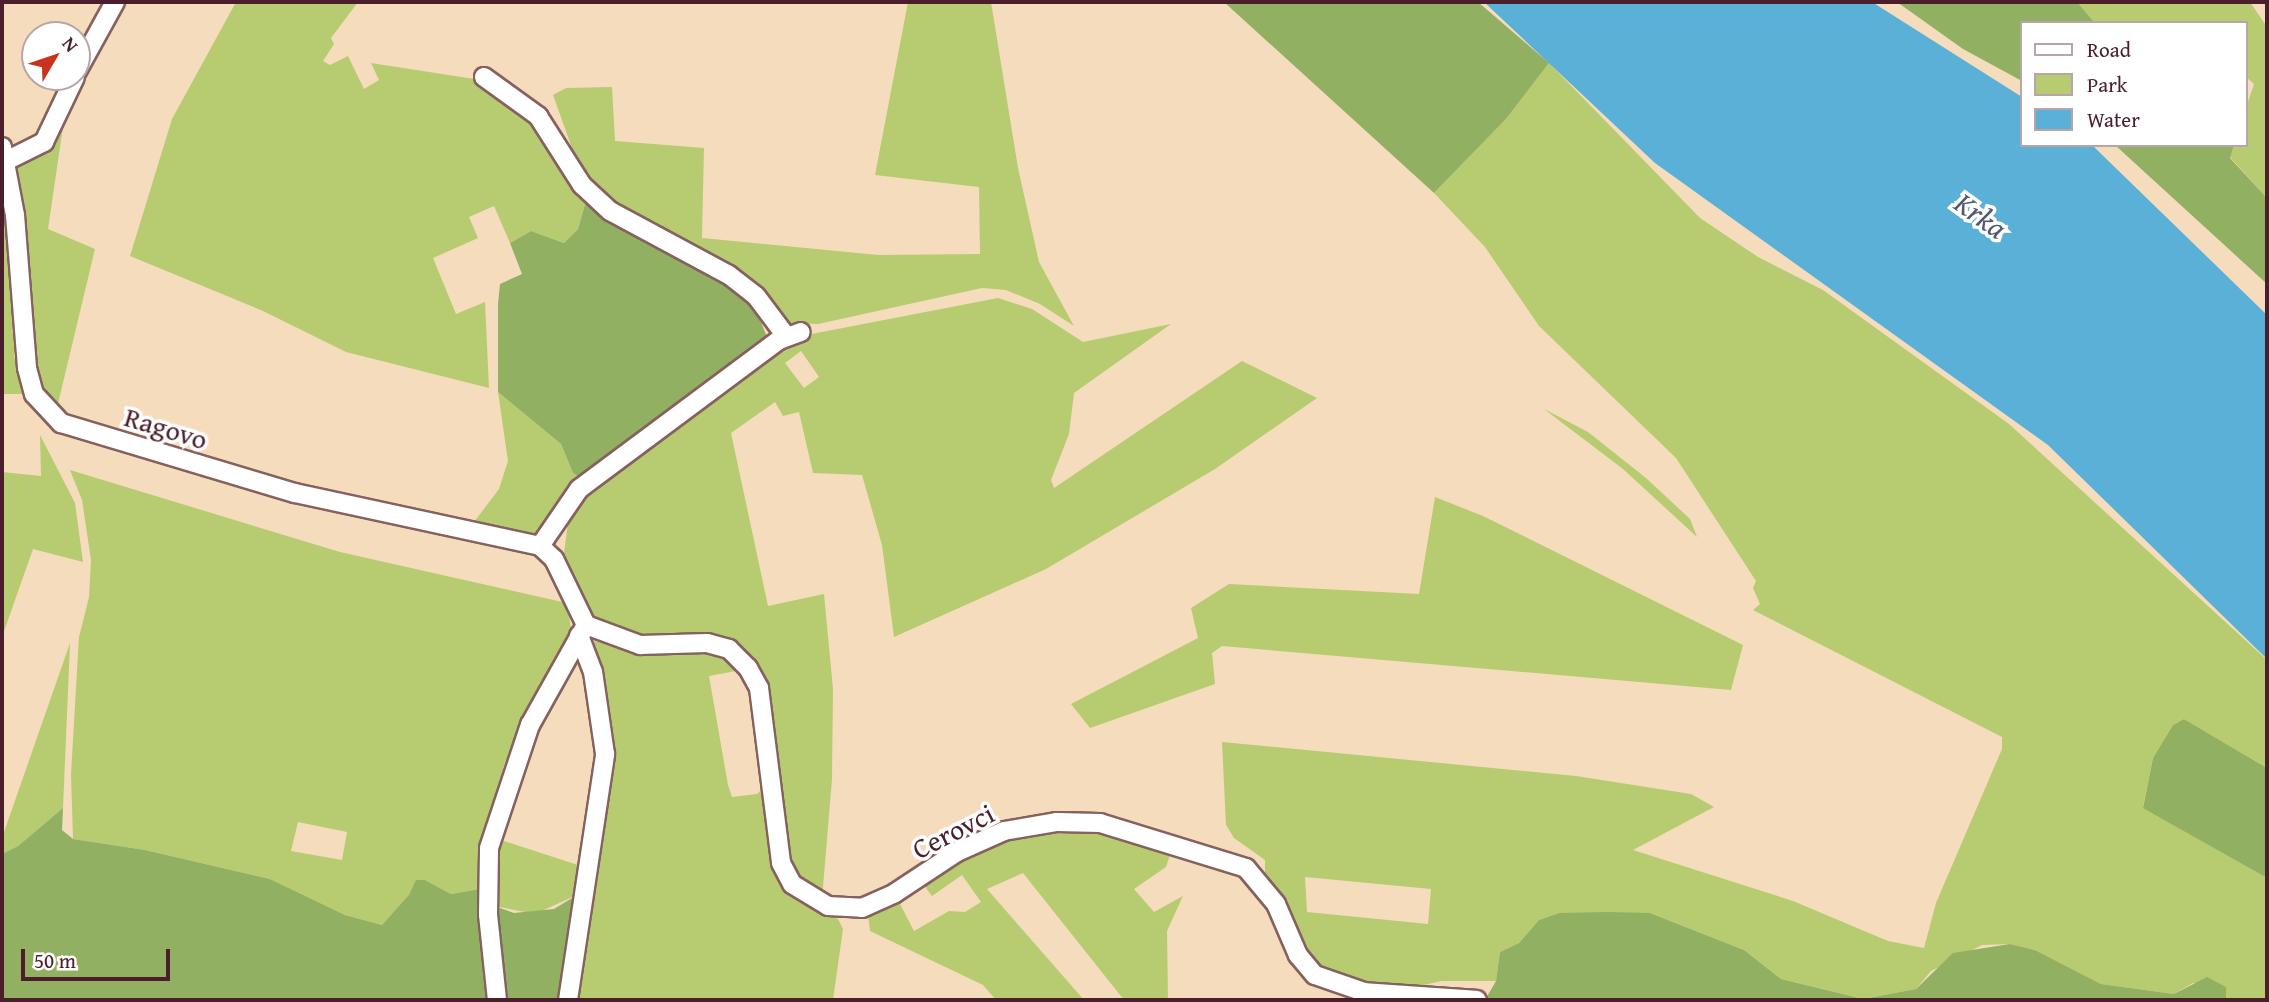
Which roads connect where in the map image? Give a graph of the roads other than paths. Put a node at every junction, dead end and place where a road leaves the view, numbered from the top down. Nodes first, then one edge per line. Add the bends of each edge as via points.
1 (115, 2) edge
2 (91, 46) edge
3 (484, 77) dead end
4 (68, 91) edge
5 (3, 154) edge
6 (540, 546) junction
7 (583, 630) junction
8 (497, 1000) edge
9 (568, 1000) edge
10 (1477, 1000) edge

1 - 2 street
3 - 6 street via 538,116 582,185 610,211 729,275 794,334 579,489
4 - 5 street via 44,142
5 - 6 street, Ragovo via 15,215 27,368 34,394 61,423 295,493
6 - 7 street via 554,559
7 - 8 street via 530,725 489,848 488,915
7 - 9 street via 605,754
7 - 10 street, Cerovci via 640,645 718,646 729,649 748,668 759,688 780,863 792,884 828,906 862,908 895,894 957,852 1004,831 1056,822 1100,823 1246,869 1276,904 1297,955 1315,975 1364,992

